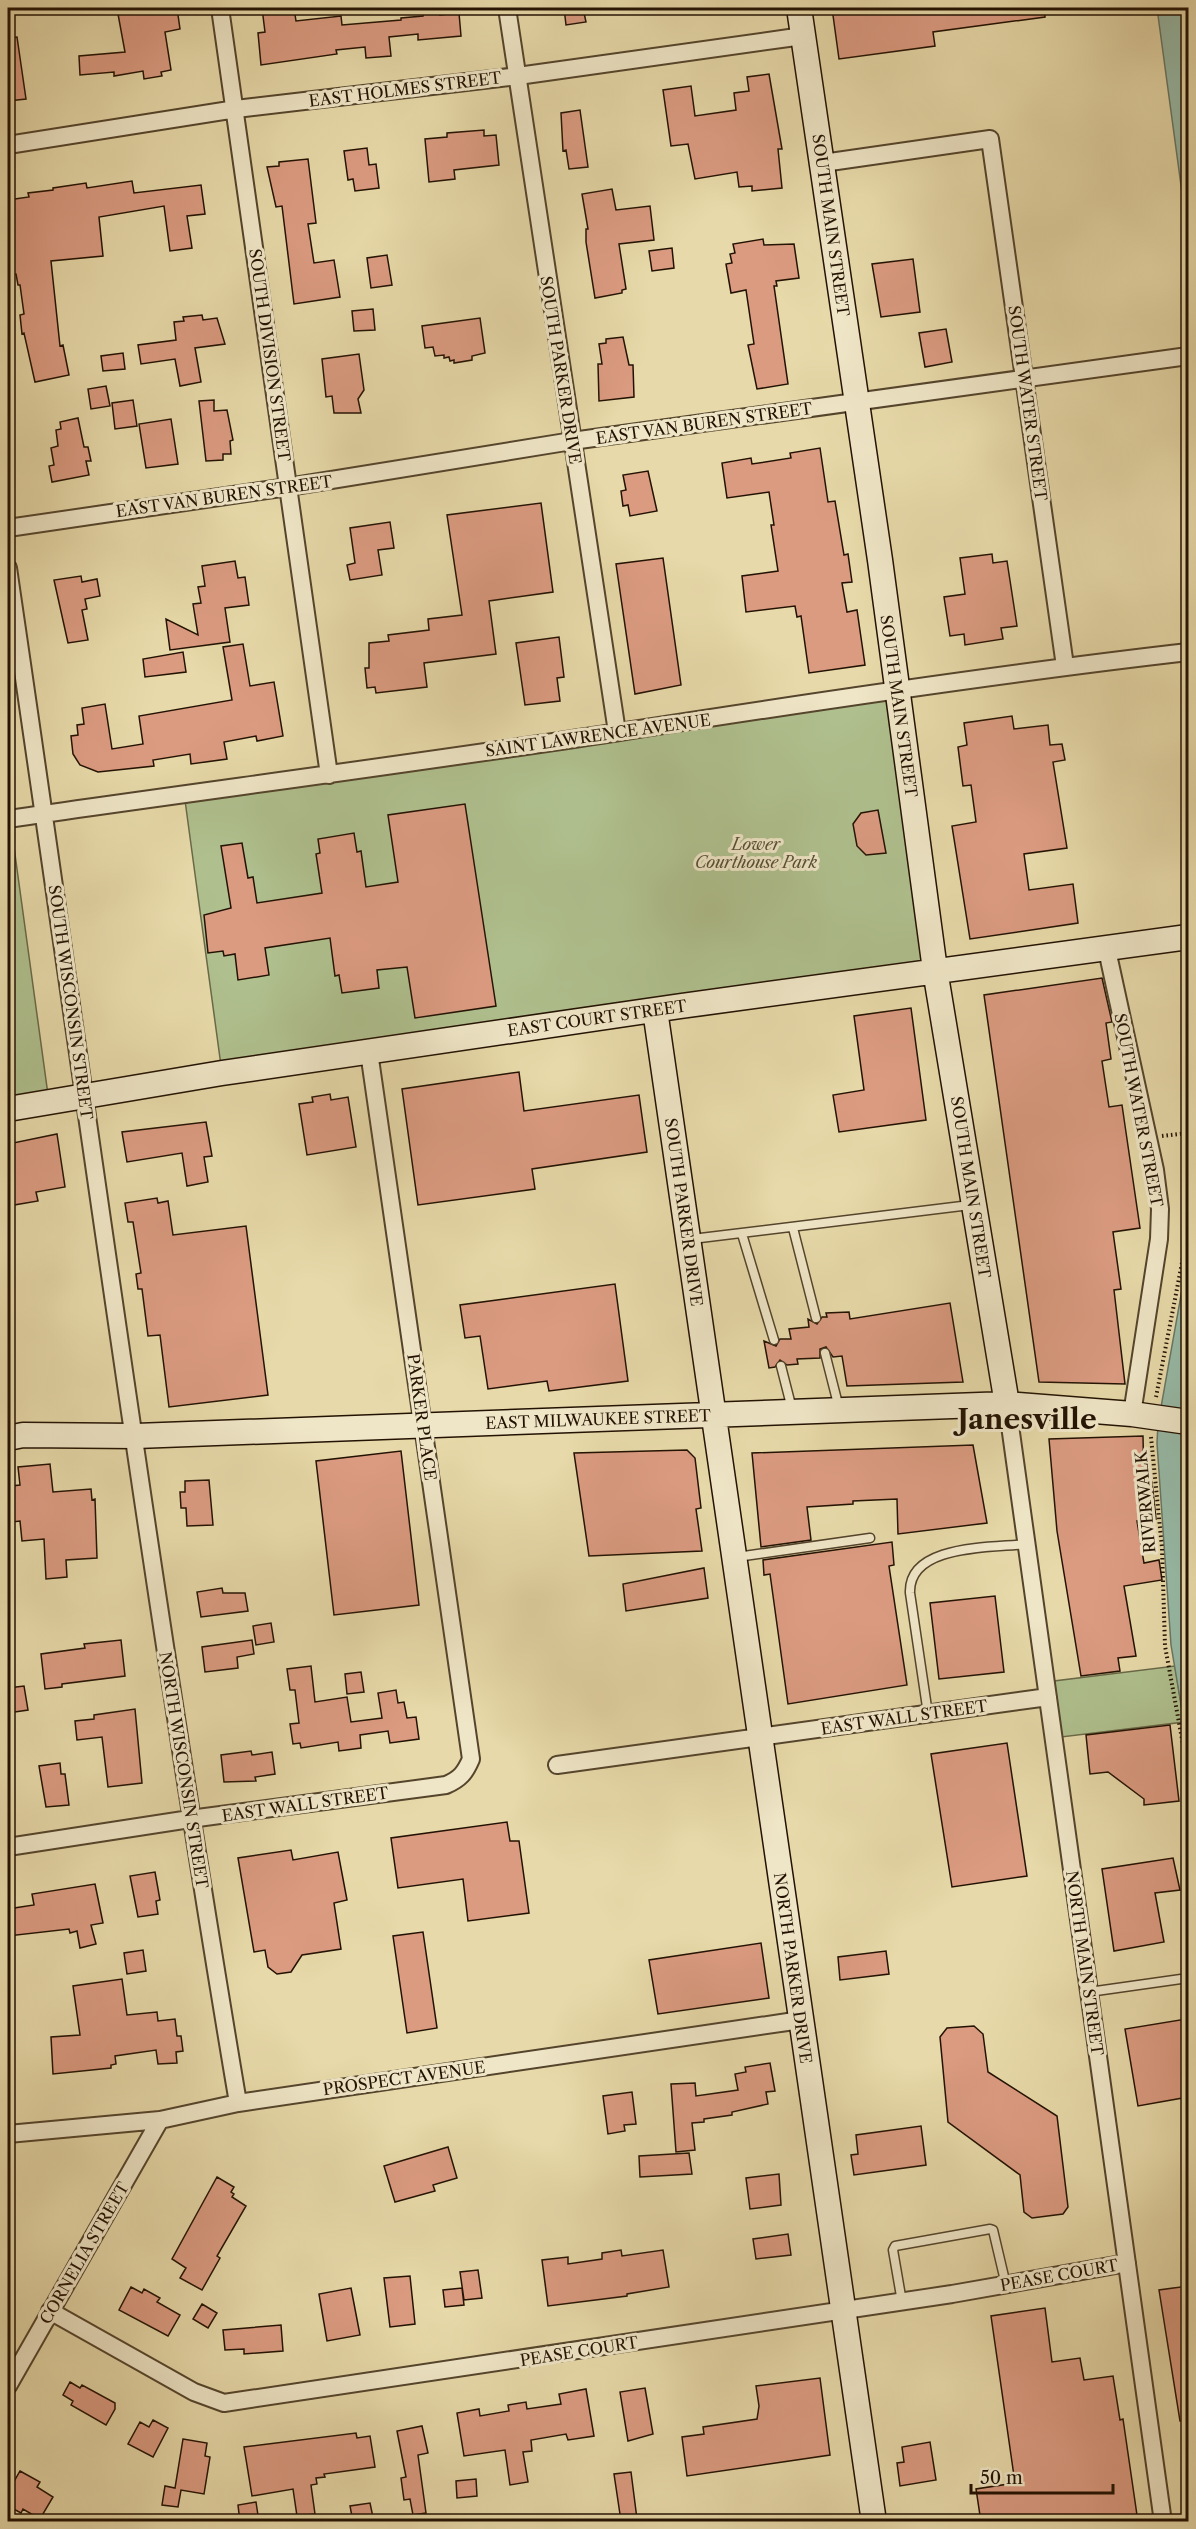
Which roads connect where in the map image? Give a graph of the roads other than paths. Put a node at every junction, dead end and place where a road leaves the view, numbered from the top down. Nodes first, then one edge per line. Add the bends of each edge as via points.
1 (220, 8) edge
2 (507, 8) edge
3 (799, 8) edge
4 (803, 36) junction
5 (518, 76) junction
6 (236, 109) junction
7 (8, 145) edge
8 (823, 163) junction
9 (1188, 356) edge
10 (1025, 381) junction
11 (857, 404) junction
12 (572, 441) junction
13 (288, 487) junction
14 (8, 528) edge
15 (8, 568) edge
16 (1188, 652) edge
17 (1065, 666) junction
18 (897, 689) junction
19 (617, 732) junction
20 (329, 775) junction
21 (44, 813) junction
22 (8, 819) edge
23 (1188, 937) edge
24 (1107, 950) junction
25 (935, 970) junction
26 (655, 1010) junction
27 (369, 1052) junction
28 (85, 1096) junction
29 (8, 1109) edge
30 (974, 1204) junction
31 (793, 1228) junction
32 (742, 1234) junction
33 (687, 1240) junction
34 (816, 1318) dead end
35 (774, 1340) dead end
36 (825, 1353) dead end
37 (781, 1366) dead end
38 (1007, 1404) junction
39 (840, 1410) junction
40 (793, 1412) junction
41 (714, 1415) junction
42 (1147, 1416) junction
43 (1188, 1422) edge
44 (424, 1425) junction
45 (136, 1436) junction
46 (8, 1438) edge
47 (870, 1538) dead end
48 (1026, 1544) junction
49 (734, 1557) junction
50 (1048, 1697) junction
51 (927, 1714) junction
52 (759, 1736) junction
53 (557, 1765) dead end
54 (460, 1780) joint
55 (190, 1819) junction
56 (8, 1847) edge
57 (1188, 1978) edge
58 (1089, 1992) junction
59 (801, 2020) junction
60 (238, 2103) junction
61 (160, 2120) junction
62 (8, 2134) edge
63 (1127, 2263) junction
64 (1006, 2285) junction
65 (902, 2302) junction
66 (842, 2310) junction
67 (50, 2311) junction
68 (8, 2386) edge
69 (874, 2522) edge
70 (1163, 2522) edge

1 - 6 street, SOUTH DIVISION STREET
2 - 5 street, SOUTH PARKER DRIVE
3 - 4 main road, SOUTH MAIN STREET
4 - 5 street, EAST HOLMES STREET
4 - 8 main road, SOUTH MAIN STREET
5 - 6 street, EAST HOLMES STREET
5 - 12 street, SOUTH PARKER DRIVE
6 - 7 street, EAST HOLMES STREET
6 - 13 street, SOUTH DIVISION STREET
8 - 10 street, SOUTH WATER STREET via 990,139
8 - 11 main road, SOUTH MAIN STREET
9 - 10 street, EAST VAN BUREN STREET
10 - 11 street, EAST VAN BUREN STREET
10 - 17 street, SOUTH WATER STREET
11 - 12 street, EAST VAN BUREN STREET
11 - 18 main road, SOUTH MAIN STREET
12 - 13 street, EAST VAN BUREN STREET
12 - 19 street, SOUTH PARKER DRIVE
13 - 14 street, EAST VAN BUREN STREET
13 - 20 street, SOUTH DIVISION STREET
15 - 21 street, SOUTH WISCONSIN STREET
16 - 17 street, SAINT LAWRENCE AVENUE
17 - 18 street, SAINT LAWRENCE AVENUE
18 - 19 street, SAINT LAWRENCE AVENUE
18 - 25 main road, SOUTH MAIN STREET
19 - 20 street, SAINT LAWRENCE AVENUE
20 - 21 street, SAINT LAWRENCE AVENUE
21 - 22 street, SAINT LAWRENCE AVENUE
21 - 28 street, SOUTH WISCONSIN STREET
23 - 24 main road, EAST COURT STREET
24 - 25 main road, EAST COURT STREET
24 - 42 street, SOUTH WATER STREET via 1148,1137 1160,1221
25 - 26 main road, EAST COURT STREET
25 - 30 main road, SOUTH MAIN STREET
26 - 27 main road, EAST COURT STREET
26 - 33 main road, SOUTH PARKER DRIVE
27 - 28 main road, EAST COURT STREET
27 - 44 street, PARKER PLACE
28 - 29 main road, EAST COURT STREET
28 - 45 street, SOUTH WISCONSIN STREET
30 - 31 lane
30 - 38 main road, SOUTH MAIN STREET
31 - 32 lane
31 - 34 lane
32 - 33 lane
32 - 35 lane
33 - 41 main road, SOUTH PARKER DRIVE
36 - 39 lane
37 - 40 lane
38 - 39 main road, EAST MILWAUKEE STREET
38 - 42 main road, EAST MILWAUKEE STREET
38 - 48 street, NORTH MAIN STREET
39 - 40 main road, EAST MILWAUKEE STREET
40 - 41 main road, EAST MILWAUKEE STREET
41 - 44 main road, EAST MILWAUKEE STREET
41 - 49 main road, NORTH PARKER DRIVE
42 - 43 main road, EAST MILWAUKEE STREET
44 - 45 main road, EAST MILWAUKEE STREET
44 - 54 street, PARKER PLACE via 471,1759
45 - 46 main road, EAST MILWAUKEE STREET
45 - 55 street, NORTH WISCONSIN STREET
47 - 49 lane
48 - 50 street, NORTH MAIN STREET
48 - 51 lane via 943,1553 922,1564 912,1576 910,1593
49 - 52 main road, NORTH PARKER DRIVE
50 - 51 street, EAST WALL STREET
50 - 58 street, NORTH MAIN STREET
51 - 52 street, EAST WALL STREET
52 - 53 street, EAST WALL STREET
52 - 59 main road, NORTH PARKER DRIVE
54 - 55 street, EAST WALL STREET
55 - 56 street, EAST WALL STREET
55 - 60 street, NORTH WISCONSIN STREET
57 - 58 lane
58 - 63 street, NORTH MAIN STREET
59 - 60 street, PROSPECT AVENUE
59 - 66 main road, NORTH PARKER DRIVE
60 - 61 street, PROSPECT AVENUE
61 - 62 street, PROSPECT AVENUE
61 - 67 street, CORNELIA STREET
63 - 64 street, PEASE COURT
63 - 70 street, NORTH MAIN STREET
64 - 65 street, PEASE COURT
64 - 65 lane via 990,2229 895,2246
65 - 66 street, PEASE COURT
66 - 67 street, PEASE COURT via 224,2403 194,2392
66 - 69 main road, NORTH PARKER DRIVE
67 - 68 street, CORNELIA STREET

